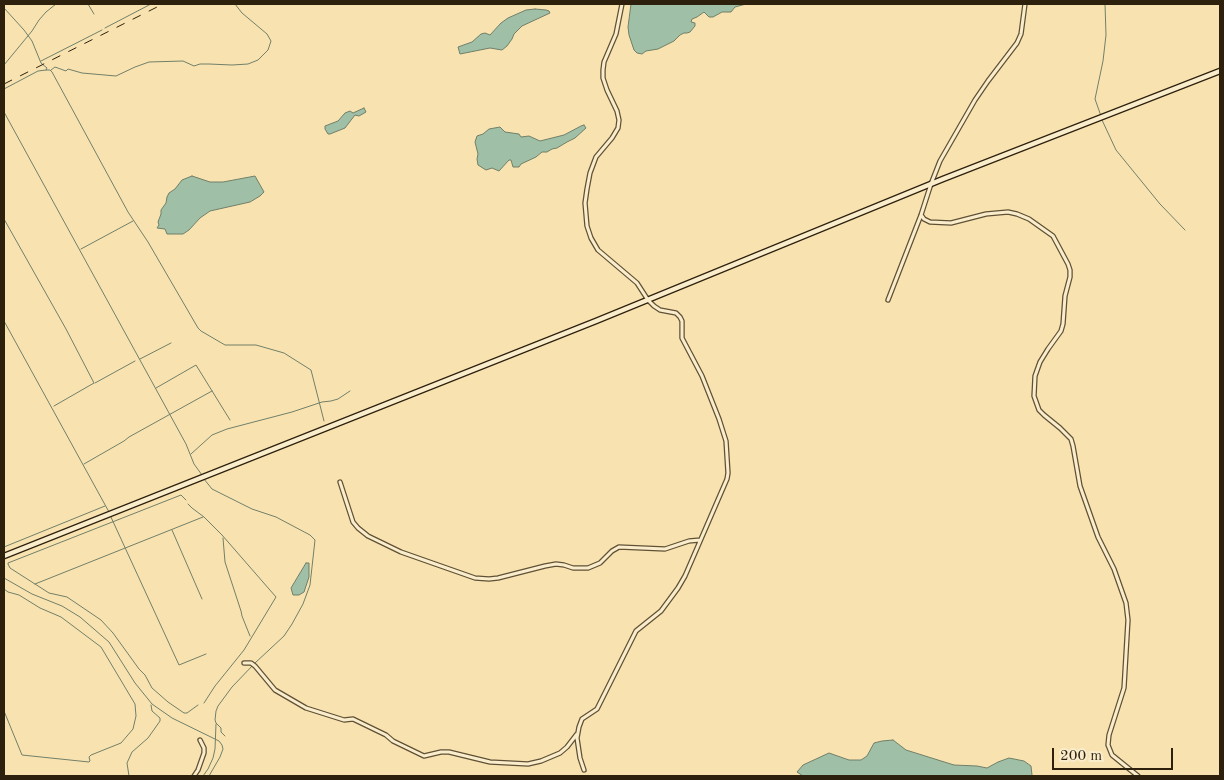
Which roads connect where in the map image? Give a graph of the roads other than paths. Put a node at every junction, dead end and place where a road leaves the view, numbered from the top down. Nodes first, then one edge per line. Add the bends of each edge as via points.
1 (622, 4) edge
2 (1025, 4) edge
3 (1220, 71) edge
4 (931, 184) junction
5 (921, 215) junction
6 (648, 300) junction
7 (888, 300) dead end
8 (340, 482) dead end
9 (700, 540) junction
10 (4, 556) edge
11 (244, 664) dead end
12 (578, 732) junction
13 (200, 740) dead end
14 (584, 770) dead end
15 (194, 776) edge
16 (1138, 776) edge

1 - 6 street via 616,34 603,70 607,90 617,111 618,128 596,157 590,173 587,226 598,250 637,283
2 - 4 street via 1017,43 975,100
3 - 4 main road
4 - 5 street
4 - 6 main road
5 - 7 street
5 - 16 street via 930,222 951,223 986,214 1017,214 1053,236 1068,264 1070,277 1063,324 1040,362 1034,396 1039,410 1071,439 1080,486 1126,603 1124,688 1108,745 1112,754
6 - 9 street via 660,310 680,317 682,338 702,376 726,441 728,480
6 - 10 main road
8 - 9 street via 354,522 368,536 401,552 475,578 488,580 556,564 588,568 600,563 619,547 665,549
9 - 12 street via 678,588 661,610 636,631 597,709 582,719
11 - 12 street via 255,666 275,690 306,708 344,720 353,718 424,756 449,752 490,762 528,764 560,753
12 - 14 street
13 - 15 street via 204,754

